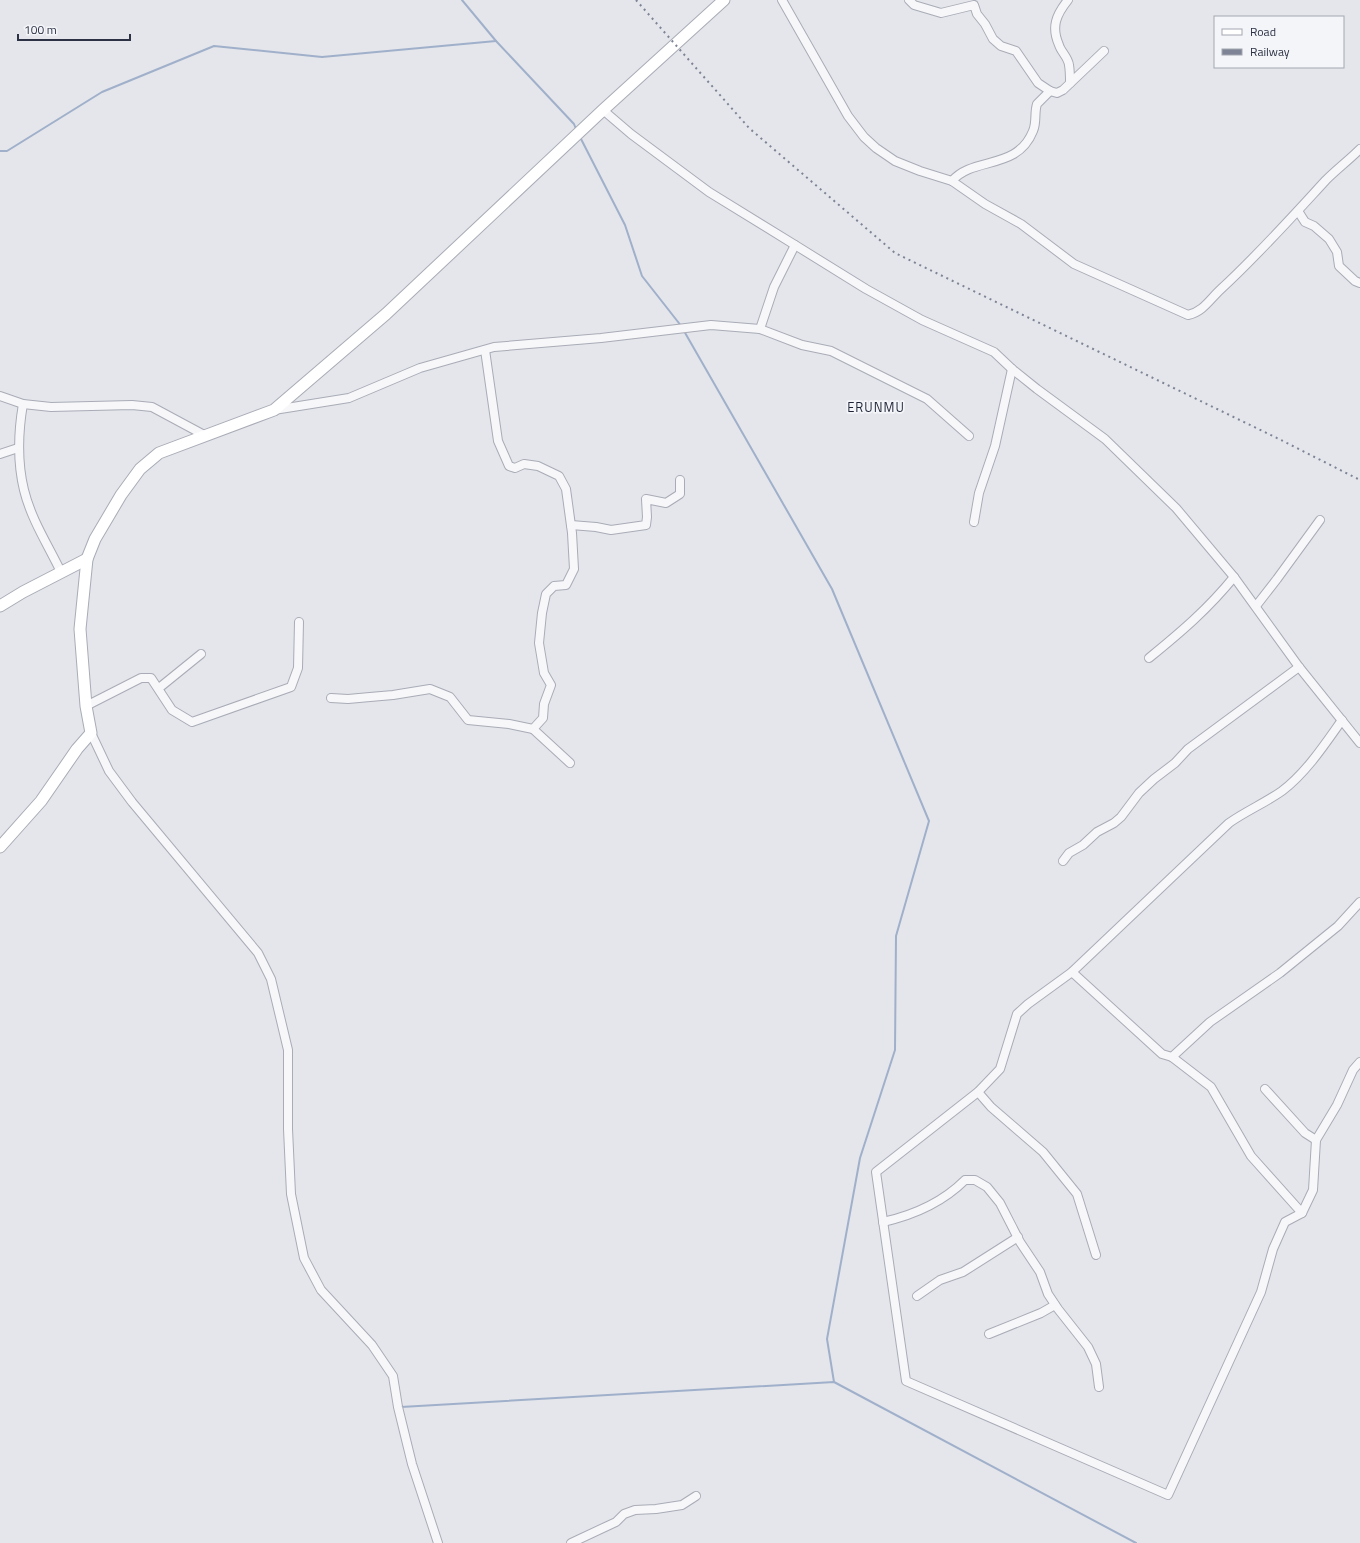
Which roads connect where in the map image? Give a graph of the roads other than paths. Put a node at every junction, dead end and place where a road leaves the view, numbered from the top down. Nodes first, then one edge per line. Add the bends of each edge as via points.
1 (724, 0) edge
2 (782, 0) edge
3 (909, 0) edge
4 (1068, 0) edge
5 (974, 2) edge
6 (1104, 51) dead end
7 (1070, 83) junction
8 (1050, 91) junction
9 (603, 110) junction
10 (1360, 149) edge
11 (952, 181) junction
12 (1298, 211) junction
13 (795, 245) junction
14 (1360, 284) edge
15 (760, 329) junction
16 (485, 350) junction
17 (1012, 369) junction
18 (0, 396) edge
19 (23, 404) junction
20 (274, 410) junction
21 (206, 436) junction
22 (969, 436) dead end
23 (18, 448) junction
24 (0, 454) edge
25 (680, 480) dead end
26 (1320, 520) dead end
27 (974, 522) dead end
28 (571, 525) junction
29 (87, 559) junction
30 (61, 572) junction
31 (1234, 577) junction
32 (0, 606) edge
33 (1256, 606) junction
34 (299, 622) dead end
35 (201, 654) dead end
36 (1149, 658) dead end
37 (1299, 667) junction
38 (159, 688) junction
39 (331, 698) dead end
40 (86, 706) junction
41 (1342, 720) junction
42 (533, 729) junction
43 (91, 733) junction
44 (1360, 743) edge
45 (570, 763) dead end
46 (0, 847) edge
47 (1063, 862) dead end
48 (1360, 902) edge
49 (1072, 972) junction
50 (1172, 1057) junction
51 (1360, 1062) edge
52 (1265, 1089) dead end
53 (978, 1092) junction
54 (1316, 1140) junction
55 (1302, 1213) junction
56 (883, 1222) junction
57 (1018, 1237) junction
58 (1096, 1255) dead end
59 (916, 1296) dead end
60 (1055, 1305) junction
61 (989, 1334) dead end
62 (1100, 1387) dead end
63 (696, 1496) dead end
64 (438, 1543) edge
65 (571, 1543) edge

1 - 9 street
2 - 11 street via 848,116 864,137 895,160
3 - 5 street via 914,5 941,13
4 - 7 street via 1055,21 1055,29 1059,46 1069,64
5 - 8 street via 977,14 992,39 1001,46 1016,51 1038,83
6 - 7 street
7 - 8 street via 1057,93
8 - 11 street via 1037,104 1034,130 1019,150 1008,157 958,174
9 - 13 street via 709,192
9 - 20 street via 386,314
10 - 12 street
11 - 12 street via 985,204 1021,224 1074,264 1188,315 1203,309
12 - 14 street via 1305,222 1329,239 1337,252 1339,266
13 - 15 street via 774,287
13 - 17 street via 922,320 994,352
15 - 16 street via 711,325
15 - 22 street via 802,345 831,351 857,363 927,399
16 - 20 street via 420,368 349,398
16 - 28 street via 498,441 509,466 538,466 559,476 566,489
17 - 27 street via 995,446 979,493
17 - 31 street via 1105,439 1176,508
18 - 19 street
19 - 21 street via 51,407 152,407
19 - 23 street
20 - 21 street
21 - 29 street via 159,453 140,469 95,539
23 - 24 street
23 - 30 street via 24,490 33,517
25 - 28 street via 680,494 666,503 646,499 646,525 612,530
26 - 33 street
28 - 42 street via 574,569 566,585 554,586 546,594 542,613 539,643 544,673 551,685 544,704 543,718
29 - 30 street
29 - 40 street via 80,630
30 - 32 street
31 - 33 street
31 - 36 street via 1191,624
33 - 37 street
34 - 38 street via 298,668 291,687 192,722 172,710
35 - 38 street
37 - 41 street
37 - 47 street via 1188,749 1175,763 1154,778 1121,818 1069,853
38 - 40 street via 151,678 141,678
39 - 42 street via 393,695 430,689 450,697 468,720
40 - 43 street
41 - 44 street
41 - 49 street via 1298,777 1262,805 1229,823
42 - 45 street
43 - 46 street via 41,801
43 - 64 street via 109,771 122,790 258,953 271,979 288,1050 291,1194 304,1258 322,1290 372,1345 393,1376 412,1464
48 - 50 street via 1338,926 1280,973 1210,1022
49 - 50 street via 1162,1054
49 - 53 street via 1017,1014 1000,1069
50 - 55 street via 1211,1087 1251,1156
51 - 54 street via 1353,1070 1337,1105
52 - 54 street via 1306,1133
53 - 56 street via 876,1172
53 - 58 street via 991,1107 1043,1152 1077,1194
54 - 55 street via 1313,1190
55 - 56 street via 1285,1222 1273,1250 1261,1292 1168,1495 906,1381
56 - 57 street via 922,1211 965,1180 975,1180 986,1187 1000,1203
57 - 59 street via 963,1272 940,1280
57 - 60 street via 1040,1272
60 - 61 street
60 - 62 street via 1088,1347 1096,1364
63 - 65 street via 682,1505 635,1510 624,1514 616,1522

